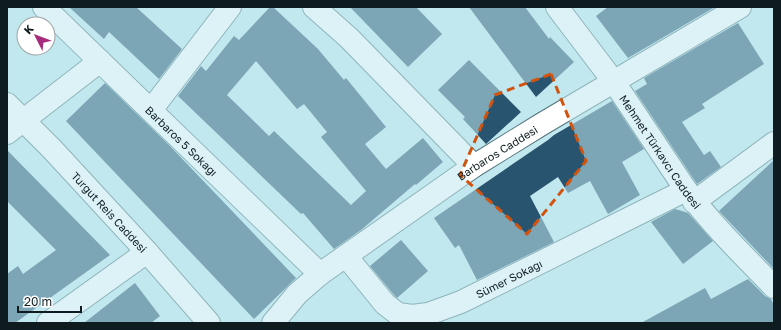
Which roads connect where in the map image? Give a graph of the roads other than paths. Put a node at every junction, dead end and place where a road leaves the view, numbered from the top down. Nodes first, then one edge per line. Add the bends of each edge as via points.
1 (44, 7) edge
2 (230, 7) edge
3 (314, 7) edge
4 (557, 7) edge
5 (740, 7) edge
6 (100, 61) junction
7 (614, 82) junction
8 (7, 104) edge
9 (151, 110) junction
10 (24, 120) junction
11 (7, 133) edge
12 (774, 144) edge
13 (474, 166) junction
14 (690, 196) junction
15 (147, 252) junction
16 (346, 256) junction
17 (320, 274) junction
18 (774, 287) edge
19 (48, 323) edge
20 (208, 323) edge
21 (273, 323) edge

1 - 6 street, Barbaros 5 Sokağı
2 - 9 street
3 - 13 street via 349,38
4 - 7 street, Mehmet Türkavcı Caddesi
5 - 7 street, Barbaros Caddesi
6 - 9 street, Barbaros 5 Sokağı
6 - 10 street
7 - 13 street, Barbaros Caddesi
7 - 14 street, Mehmet Türkavcı Caddesi
8 - 10 street, Turgut Reis Caddesi
9 - 17 street, Barbaros 5 Sokağı
10 - 11 street
10 - 15 street, Turgut Reis Caddesi
12 - 14 street, Sümer Sokağı
13 - 16 street, Barbaros Caddesi
14 - 16 street, Sümer Sokağı via 461,302 428,314 398,314 385,304
14 - 18 street, Mehmet Türkavcı Caddesi
15 - 19 street
15 - 20 street, Turgut Reis Caddesi
16 - 17 street, Barbaros Caddesi
17 - 21 street, Barbaros Caddesi via 297,294

